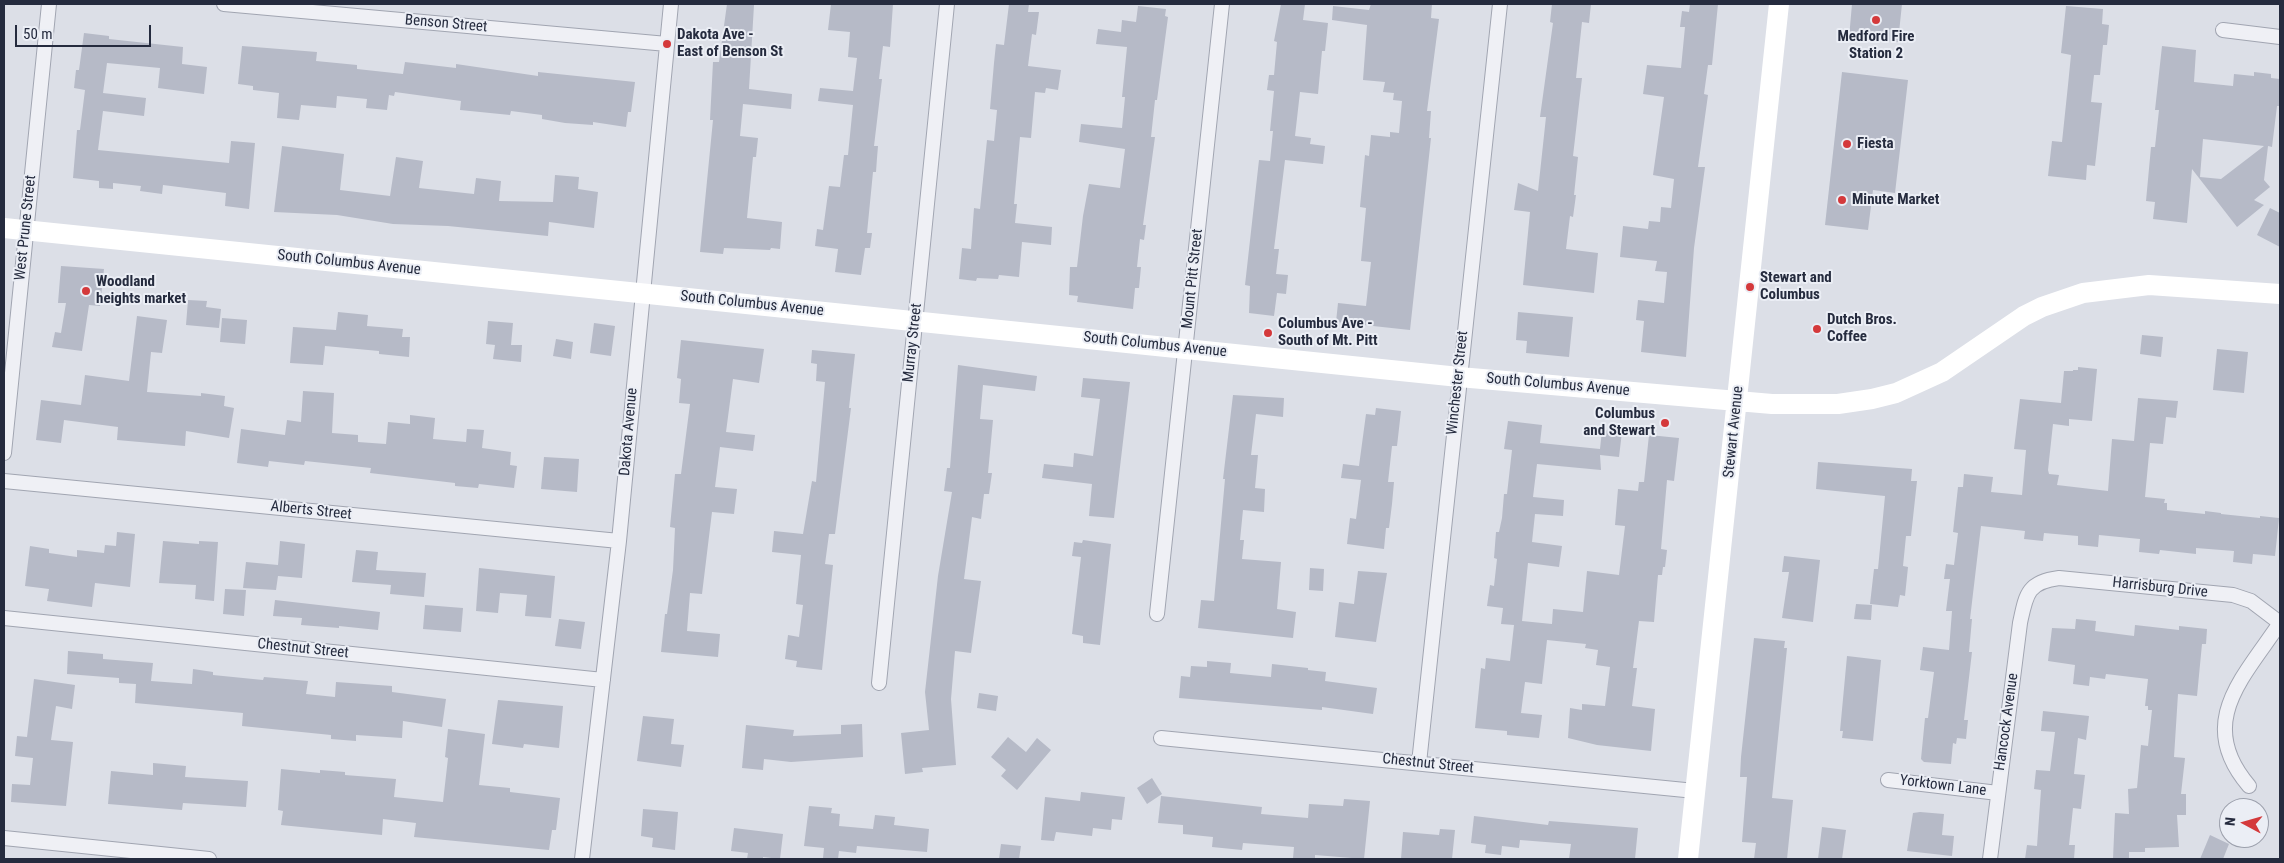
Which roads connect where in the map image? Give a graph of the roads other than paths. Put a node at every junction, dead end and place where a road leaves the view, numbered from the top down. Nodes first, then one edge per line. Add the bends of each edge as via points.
1 (49, 4) edge
2 (224, 4) edge
3 (671, 4) edge
4 (947, 4) edge
5 (1222, 4) edge
6 (1500, 4) edge
7 (1779, 4) edge
8 (2223, 30) dead end
9 (2280, 36) edge
10 (667, 44) junction
11 (4, 228) edge
12 (25, 231) junction
13 (643, 292) junction
14 (2280, 294) edge
15 (915, 321) junction
16 (1186, 348) junction
17 (1459, 376) junction
18 (1738, 402) junction
19 (4, 453) edge
20 (4, 481) edge
21 (618, 541) junction
22 (2033, 586) joint
23 (1157, 614) dead end
24 (4, 618) edge
25 (2280, 623) edge
26 (603, 680) junction
27 (879, 682) dead end
28 (1161, 738) dead end
29 (1419, 762) junction
30 (1888, 780) dead end
31 (2248, 786) dead end
32 (1695, 791) junction
33 (1998, 793) junction
34 (4, 838) edge
35 (209, 859) edge
36 (582, 859) edge
37 (1688, 859) edge
38 (1990, 859) edge

1 - 12 street, West Prune Street
2 - 10 street, Benson Street
3 - 10 street, Dakota Avenue
4 - 15 street, Murray Street
5 - 16 street, Mount Pitt Street
6 - 17 street, Winchester Street
7 - 18 main road, Stewart Avenue
8 - 9 street
10 - 13 street, Dakota Avenue
11 - 12 main road, South Columbus Avenue
12 - 13 main road, South Columbus Avenue
12 - 19 street, West Prune Street
13 - 15 main road, South Columbus Avenue
13 - 21 street, Dakota Avenue
14 - 18 main road, South Columbus Avenue via 2149,285 2083,293 2024,316 1942,372 1896,393 1838,404
15 - 16 main road, South Columbus Avenue
15 - 27 street, Murray Street
16 - 17 main road, South Columbus Avenue
16 - 23 street, Mount Pitt Street
17 - 18 main road, South Columbus Avenue
17 - 29 street, Winchester Street
18 - 32 main road, Stewart Avenue
20 - 21 street, Alberts Street
21 - 26 street, Dakota Avenue
22 - 25 street, Harrisburg Drive via 2059,578 2232,595 2251,601
22 - 33 street, Hancock Avenue via 2024,604 2020,623
24 - 26 street, Chestnut Street
25 - 31 street via 2237,684 2224,724 2227,753
26 - 36 street, Dakota Avenue
28 - 29 street, Chestnut Street
29 - 32 street, Chestnut Street
30 - 33 street, Yorktown Lane
32 - 37 main road, Stewart Avenue
33 - 38 street, Hancock Avenue
34 - 35 street

